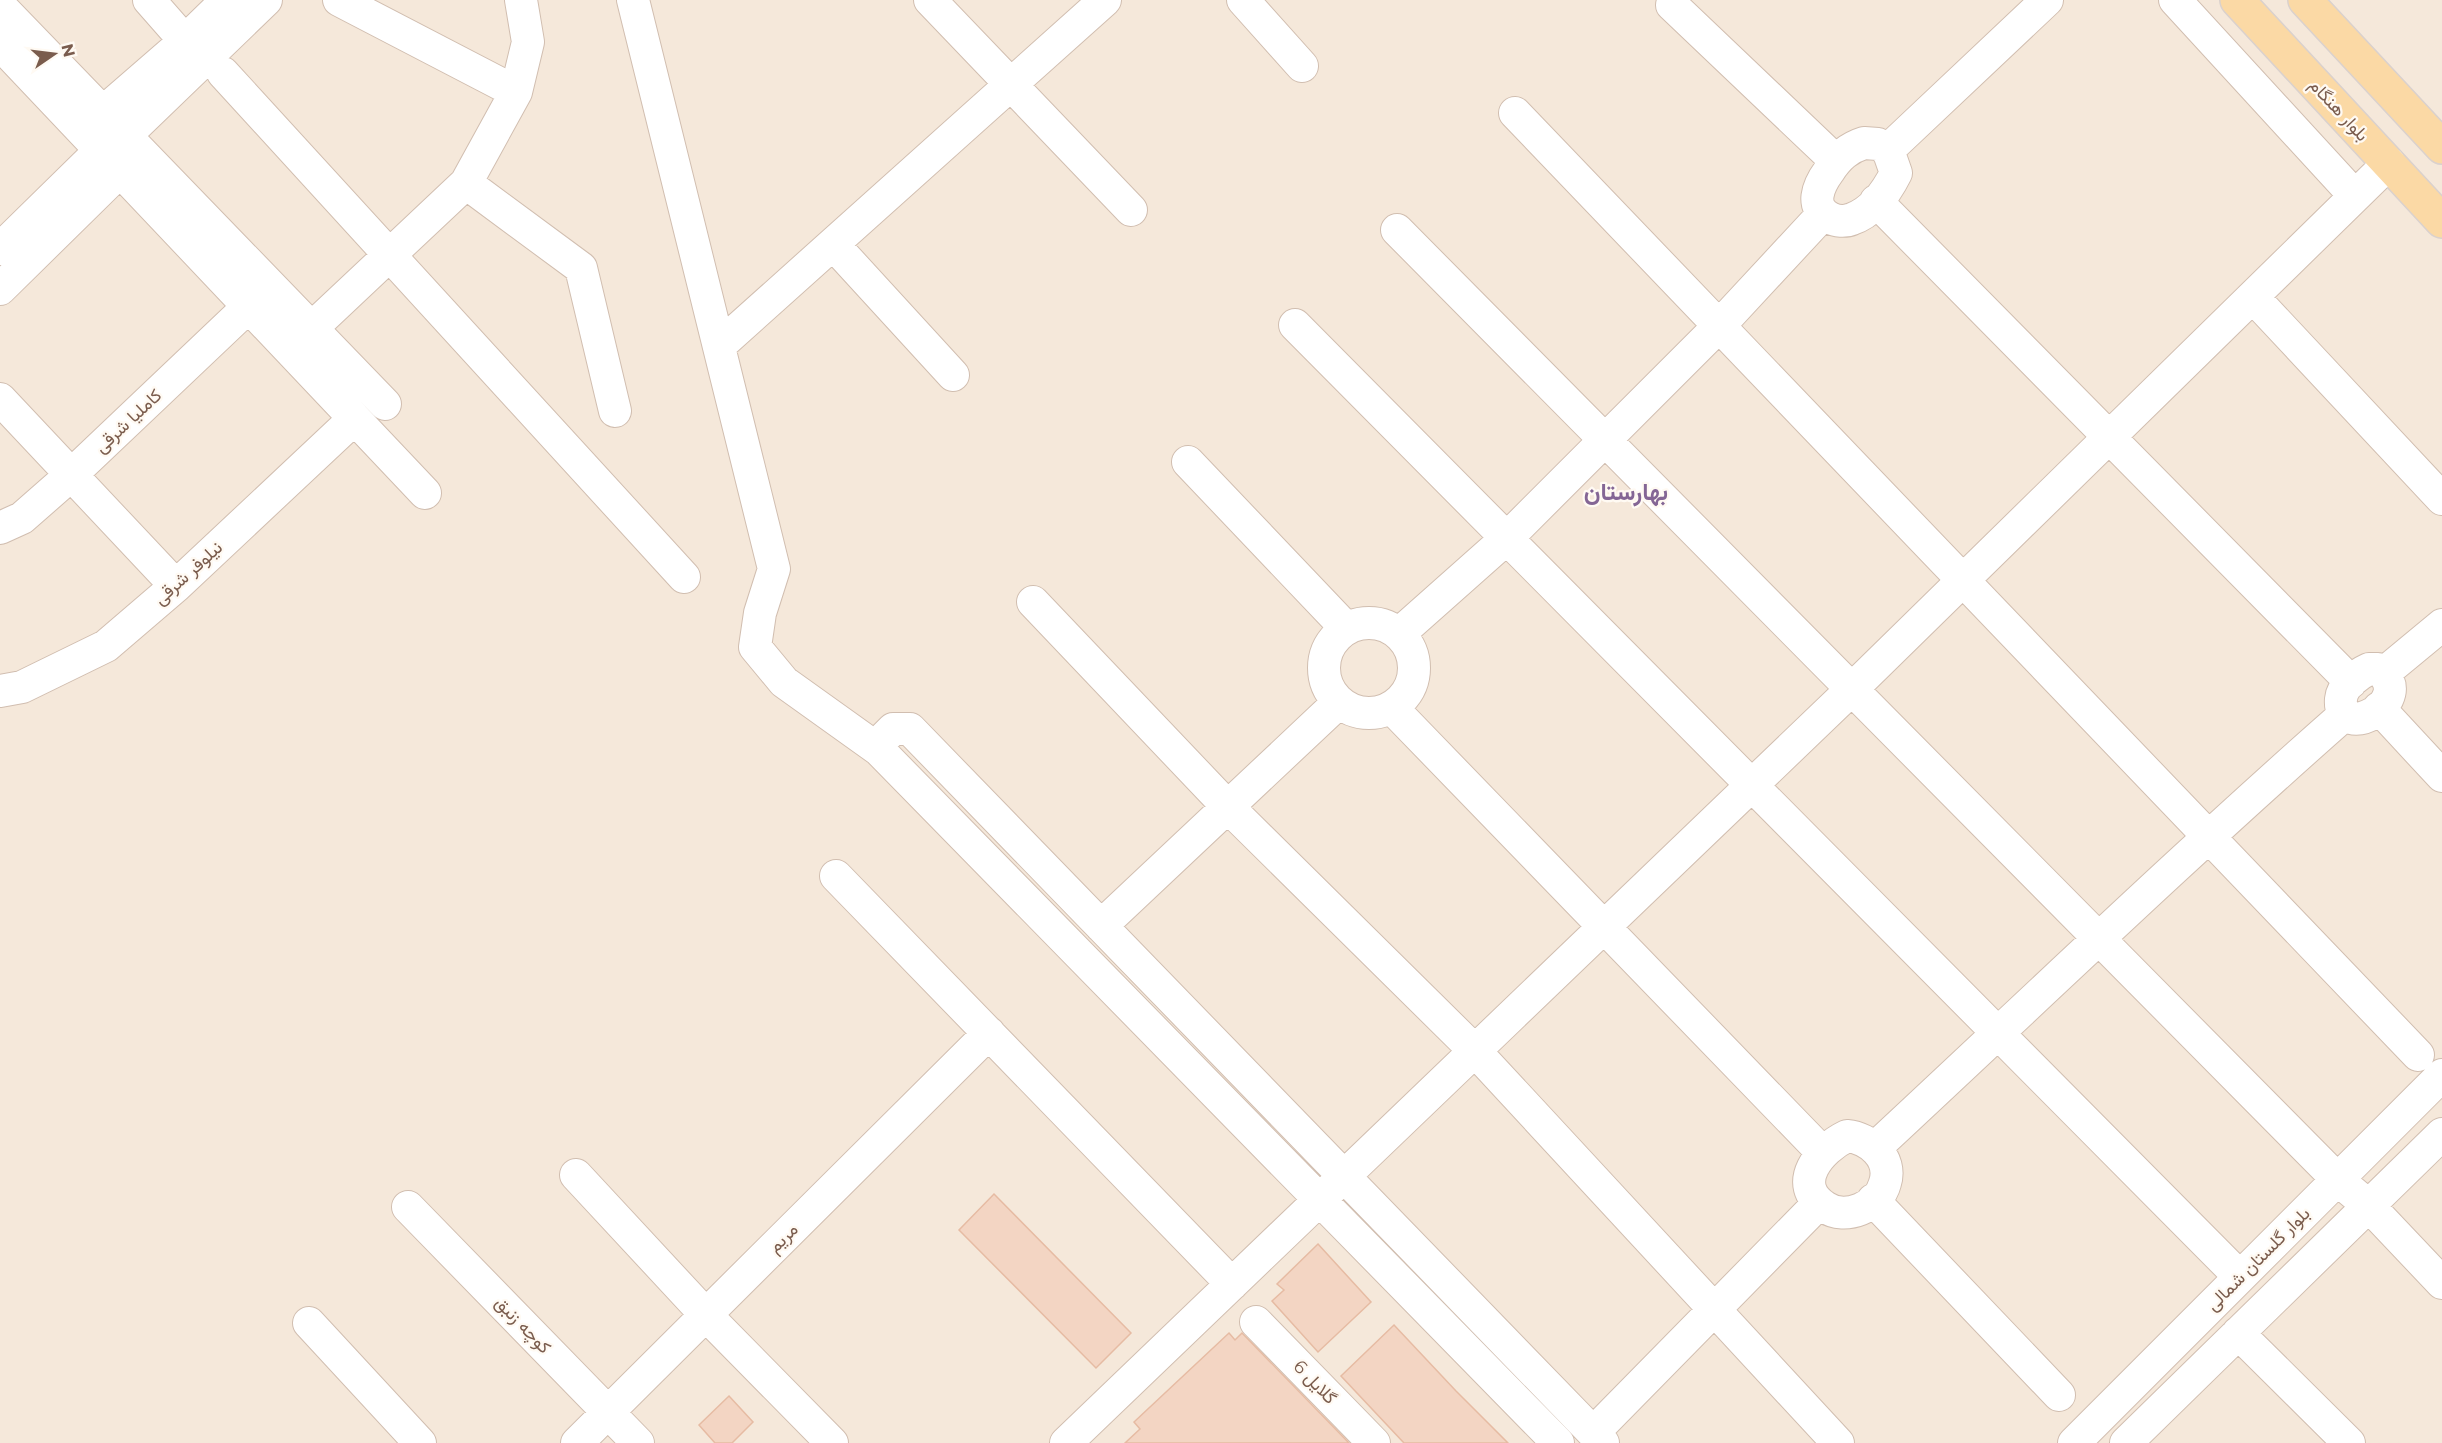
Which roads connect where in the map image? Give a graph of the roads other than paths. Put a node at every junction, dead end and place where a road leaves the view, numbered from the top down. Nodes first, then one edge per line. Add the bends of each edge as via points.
1 (149, 0) edge
2 (226, 0) edge
3 (266, 0) edge
4 (339, 0) edge
5 (521, 0) edge
6 (633, 0) edge
7 (930, 0) edge
8 (1105, 0) edge
9 (1243, 0) edge
10 (2047, 0) edge
11 (2175, 0) edge
12 (2236, 0) edge
13 (2305, 0) edge
14 (1672, 5) dead end
15 (0, 6) edge
16 (185, 41) junction
17 (0, 44) edge
18 (1302, 66) dead end
19 (223, 73) dead end
20 (1010, 85) junction
21 (516, 92) junction
22 (102, 113) junction
23 (1515, 113) dead end
24 (2442, 147) edge
25 (1888, 150) junction
26 (115, 153) junction
27 (1836, 161) junction
28 (2389, 164) junction
29 (466, 183) junction
30 (2355, 196) junction
31 (1876, 201) junction
32 (1131, 210) dead end
33 (1823, 214) junction
34 (2442, 221) edge
35 (1397, 230) dead end
36 (833, 244) junction
37 (0, 249) edge
38 (389, 254) junction
39 (0, 289) edge
40 (2253, 297) junction
41 (249, 306) junction
42 (1295, 325) dead end
43 (1719, 326) junction
44 (313, 327) junction
45 (719, 346) junction
46 (953, 375) dead end
47 (0, 399) edge
48 (385, 404) dead end
49 (615, 411) dead end
50 (354, 419) junction
51 (2109, 437) junction
52 (1605, 440) junction
53 (1188, 462) dead end
54 (71, 475) junction
55 (424, 493) dead end
56 (2442, 499) edge
57 (0, 528) edge
58 (1507, 538) junction
59 (684, 577) dead end
60 (1963, 580) junction
61 (176, 586) junction
62 (1033, 602) dead end
63 (2442, 625) edge
64 (1345, 627) junction
65 (1400, 633) junction
66 (2384, 674) junction
67 (2351, 682) junction
68 (1852, 689) junction
69 (0, 691) edge
70 (1338, 703) junction
71 (2379, 708) junction
72 (1393, 709) junction
73 (2344, 715) junction
74 (879, 750) junction
75 (2442, 776) edge
76 (1753, 784) junction
77 (1228, 807) junction
78 (2207, 835) junction
79 (836, 876) dead end
80 (1101, 926) junction
81 (1604, 927) junction
82 (2100, 940) junction
83 (989, 1033) junction
84 (1999, 1033) junction
85 (1475, 1051) junction
86 (2418, 1055) dead end
87 (2442, 1075) edge
88 (2442, 1134) edge
89 (1875, 1148) junction
90 (1822, 1152) junction
91 (576, 1175) dead end
92 (1344, 1176) junction
93 (2338, 1180) junction
94 (1320, 1200) junction
95 (1873, 1200) junction
96 (1819, 1203) junction
97 (408, 1207) dead end
98 (2370, 1207) junction
99 (2240, 1277) junction
100 (2442, 1283) edge
101 (1232, 1284) junction
102 (1715, 1310) junction
103 (706, 1315) junction
104 (1256, 1322) dead end
105 (309, 1323) dead end
106 (2238, 1333) junction
107 (2059, 1395) dead end
108 (609, 1412) junction
109 (1598, 1438) edge
110 (420, 1443) edge
111 (577, 1443) edge
112 (639, 1443) edge
113 (832, 1443) edge
114 (1066, 1443) edge
115 (1374, 1443) edge
116 (1558, 1443) edge
117 (1838, 1443) edge
118 (2074, 1443) edge
119 (2126, 1443) edge
120 (2349, 1443) edge

1 - 16 street
2 - 16 street
3 - 26 street
4 - 21 street
5 - 21 street via 528,42
6 - 45 street
7 - 20 street
8 - 20 street
9 - 18 street
10 - 25 street
11 - 30 street
12 - 28 main road, بلوار هنگام
13 - 24 main road
14 - 27 street
15 - 22 street
16 - 22 street
17 - 26 street
19 - 38 street
20 - 32 street
20 - 36 street
21 - 29 street
22 - 26 street
23 - 43 street
25 - 27 street via 1864,143 1852,147
25 - 31 street via 1896,173
26 - 37 street
26 - 39 street
26 - 41 street
26 - 44 street
27 - 33 street via 1818,188 1816,202
28 - 30 street
28 - 34 main road, بلوار هنگام
29 - 38 street
29 - 49 street via 581,268
30 - 40 street
31 - 33 street via 1850,220 1836,221
31 - 51 street
33 - 43 street
35 - 52 street
36 - 45 street
36 - 46 street
38 - 44 street
38 - 59 street
40 - 51 street
40 - 56 street
41 - 50 street
41 - 54 street, کاملیا شرقی
42 - 58 street
43 - 52 street
43 - 60 street
44 - 48 street
45 - 74 street via 774,569 760,613 755,646 784,682
47 - 54 street
50 - 55 street
50 - 61 street, نیلوفر شرقی
51 - 60 street
51 - 67 street
52 - 58 street
52 - 68 street
53 - 64 street
54 - 57 street, کاملیا شرقی via 22,518
54 - 61 street
58 - 65 street
58 - 76 street
60 - 68 street
60 - 78 street
61 - 69 street, نیلوفر شرقی via 106,646 22,687
62 - 77 street
63 - 66 street
64 - 65 street via 1374,621
64 - 70 street via 1326,649 1323,678
65 - 72 street via 1415,658 1412,687
66 - 67 street via 2368,669
66 - 71 street via 2391,689
67 - 73 street via 2341,700
68 - 76 street
68 - 82 street
70 - 72 street via 1365,715
70 - 77 street
71 - 73 street via 2360,720
71 - 75 street
72 - 81 street
73 - 78 street
74 - 80 street via 893,729 910,729
74 - 94 street
76 - 81 street
76 - 84 street
77 - 80 street
77 - 85 street
78 - 82 street
78 - 86 street
79 - 83 street
80 - 92 street
81 - 85 street
81 - 90 street
82 - 84 street
82 - 93 street
83 - 101 street
83 - 103 street, مریم
84 - 89 street
84 - 99 street
85 - 92 street
85 - 102 street
87 - 93 street, بلوار گلستان شمالی
88 - 98 street
89 - 90 street via 1861,1138 1847,1136
89 - 95 street via 1887,1173 1885,1185
90 - 96 street via 1811,1166 1810,1175
91 - 103 street
92 - 94 street
92 - 109 street
93 - 98 street
93 - 99 street, بلوار گلستان شمالی
94 - 101 street
94 - 116 street
95 - 96 street via 1858,1212 1844,1214
95 - 107 street
96 - 102 street
97 - 108 street, کوچه زنبق
98 - 100 street
98 - 106 street
99 - 118 street, بلوار گلستان شمالی
101 - 114 street
102 - 109 street
102 - 117 street
103 - 108 street, مریم
103 - 113 street
104 - 115 street, گلایل 6
105 - 110 street
106 - 119 street
106 - 120 street
108 - 111 street, مریم
108 - 112 street, کوچه زنبق

